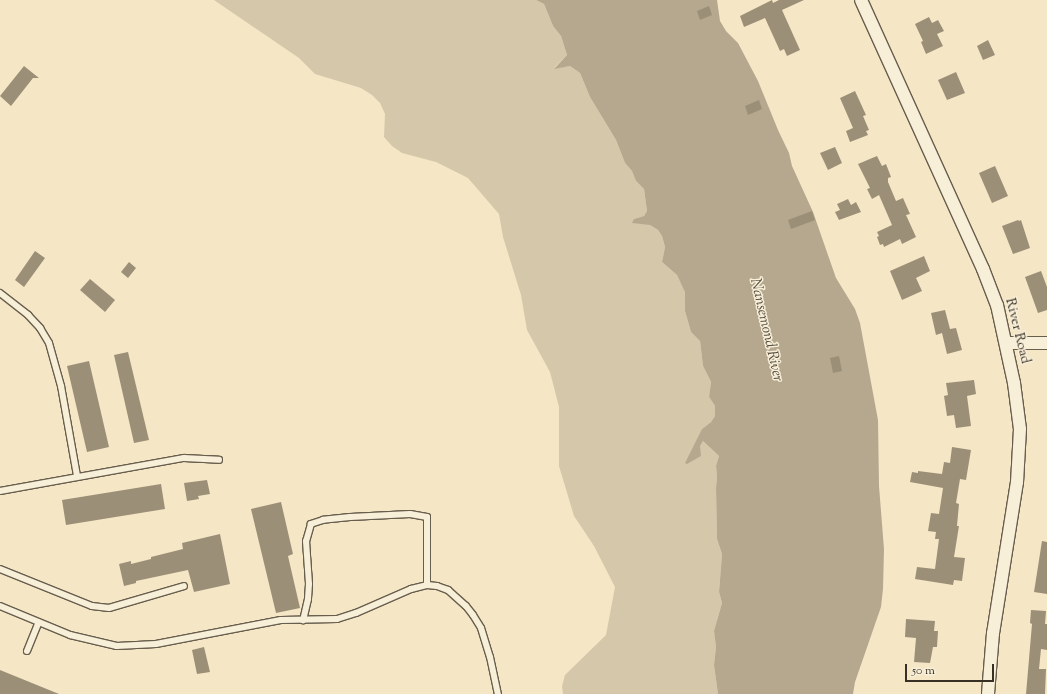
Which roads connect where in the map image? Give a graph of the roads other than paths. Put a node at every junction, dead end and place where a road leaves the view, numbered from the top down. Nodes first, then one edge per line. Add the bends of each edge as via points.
1 (861, 0) edge
2 (0, 292) edge
3 (1007, 343) junction
4 (1047, 343) edge
5 (220, 460) dead end
6 (77, 476) junction
7 (0, 491) edge
8 (0, 569) edge
9 (427, 585) junction
10 (184, 586) dead end
11 (0, 606) edge
12 (303, 620) junction
13 (39, 622) junction
14 (27, 651) dead end
15 (498, 694) edge
16 (988, 694) edge

1 - 3 street, River Road via 983,269 997,305
2 - 6 lane via 40,328 51,350 66,409
3 - 4 street
3 - 16 street, River Road via 1020,429 1020,449 992,633
5 - 6 lane via 184,458
6 - 7 lane
8 - 10 lane via 92,606 109,608
9 - 12 lane via 337,619
9 - 12 lane via 427,517 410,514 323,520 312,524 307,532 309,584
9 - 15 lane via 448,590 473,615 481,628
11 - 13 lane
12 - 13 lane via 281,620 138,646 99,644
13 - 14 lane

